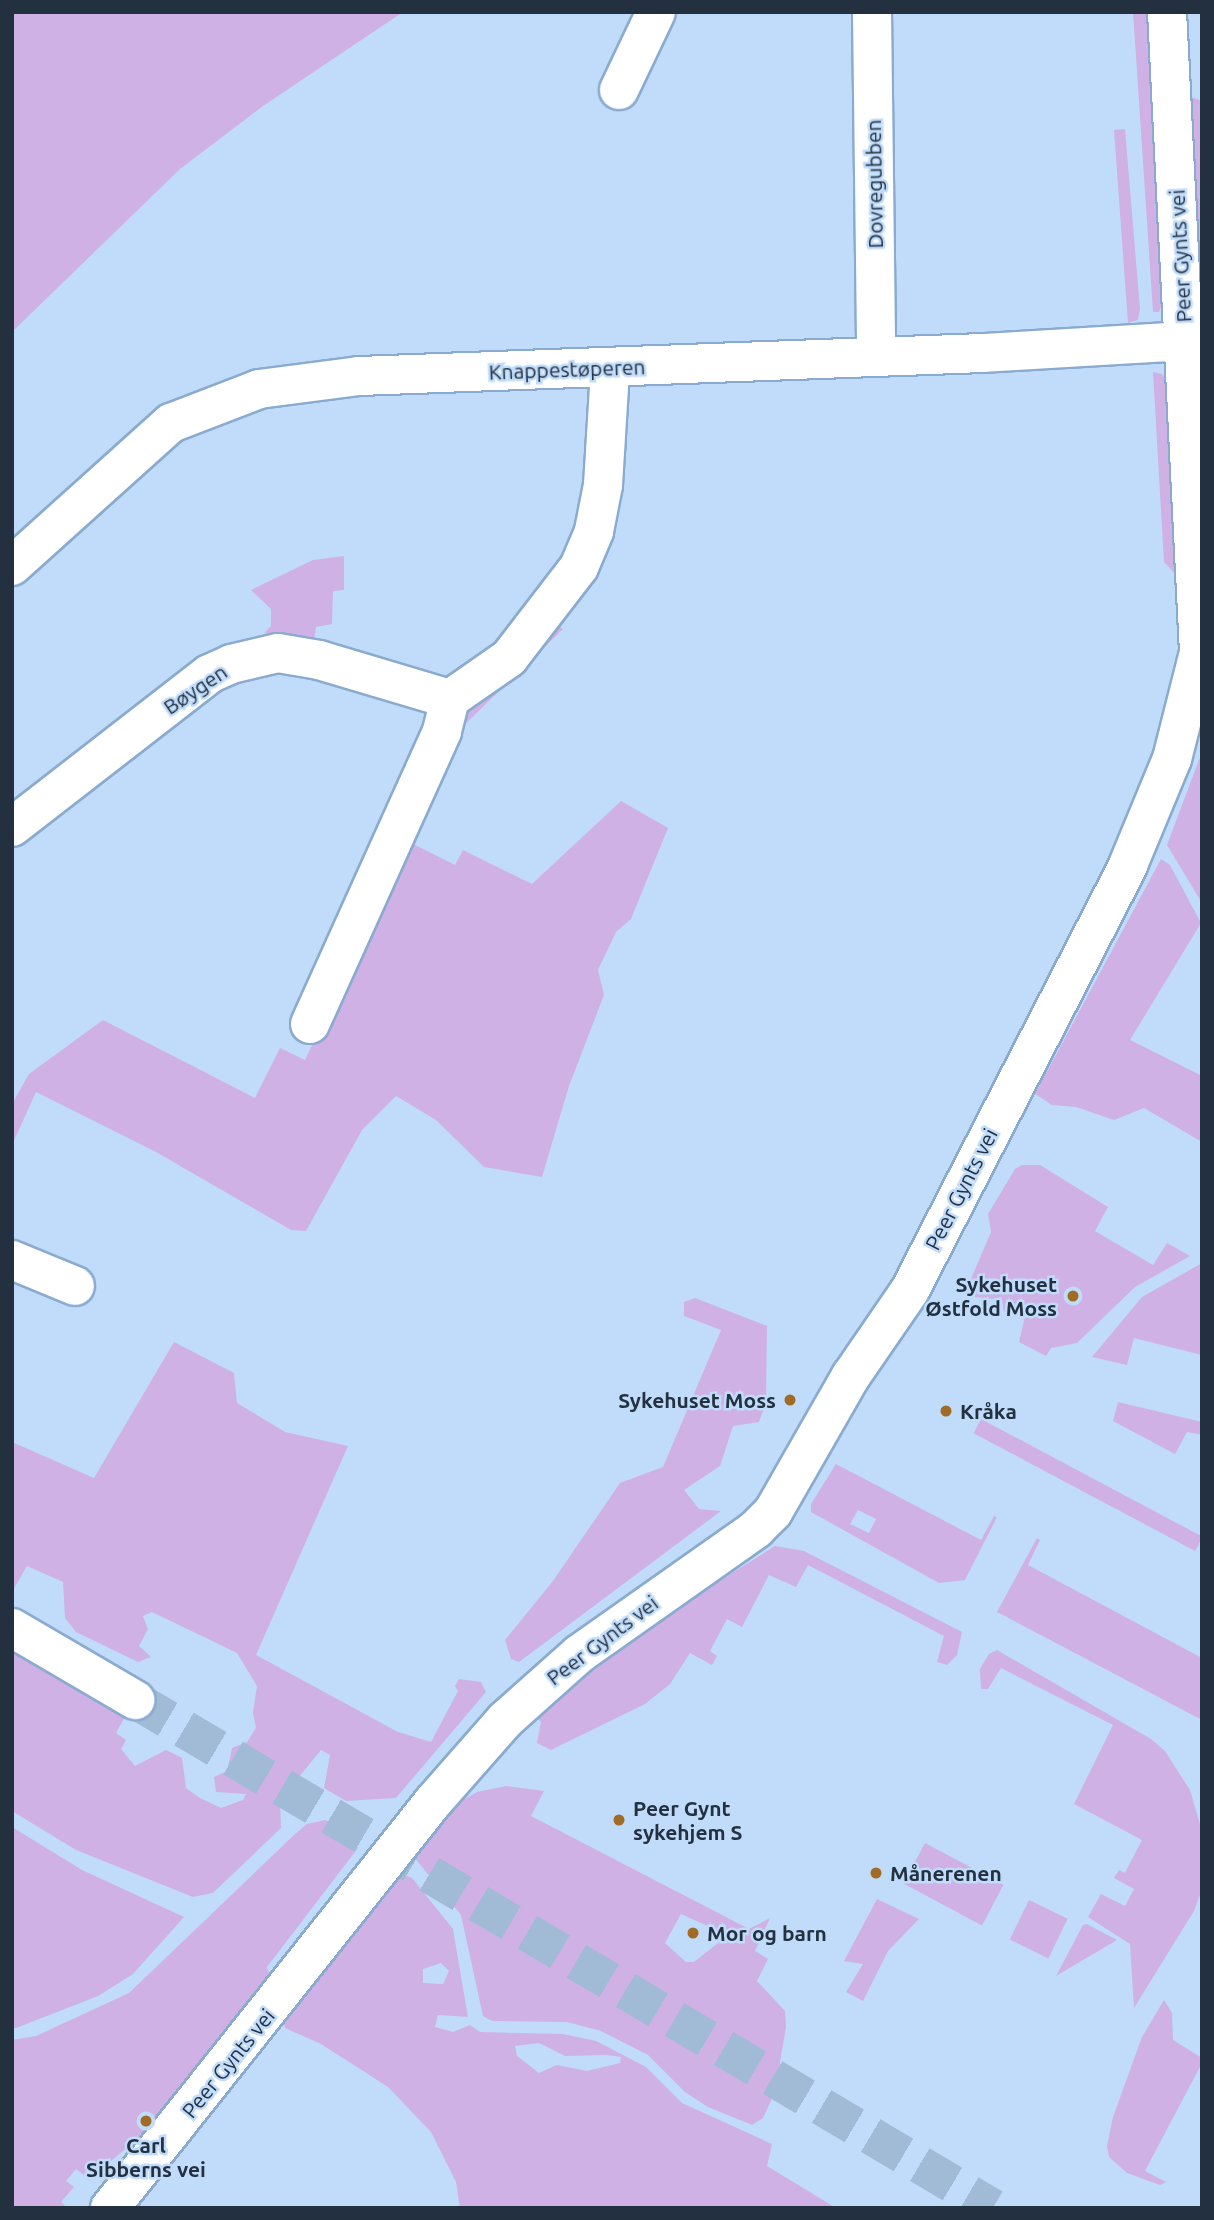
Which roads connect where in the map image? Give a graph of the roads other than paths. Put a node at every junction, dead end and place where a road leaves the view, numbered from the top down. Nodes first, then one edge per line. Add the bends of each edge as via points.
1 (656, 12) edge
2 (872, 12) edge
3 (1167, 12) edge
4 (1186, 67) edge
5 (619, 90) dead end
6 (1184, 341) junction
7 (876, 357) junction
8 (610, 369) junction
9 (12, 566) edge
10 (450, 699) junction
11 (12, 827) edge
12 (310, 1024) dead end
13 (12, 1260) edge
14 (75, 1286) dead end
15 (12, 1628) edge
16 (135, 1700) tunnel mouth
17 (110, 2208) edge

1 - 5 main road
2 - 7 main road, Dovregubben
3 - 4 main road, Peer Gynts vei
4 - 6 main road, Peer Gynts vei
6 - 7 main road, Knappestøperen
6 - 17 main road, Peer Gynts vei via 1199,652 1181,728 1151,817 1128,865 910,1290 850,1376 766,1520 579,1654 505,1720 433,1802
7 - 8 main road, Knappestøperen
8 - 9 main road, Knappestøperen via 359,376 258,389 171,424
8 - 10 main road via 603,485 594,531 579,567 509,658
10 - 11 main road, Bøygen via 319,660 278,653 231,664 209,674
10 - 12 main road via 442,730
13 - 14 main road
15 - 16 main road

